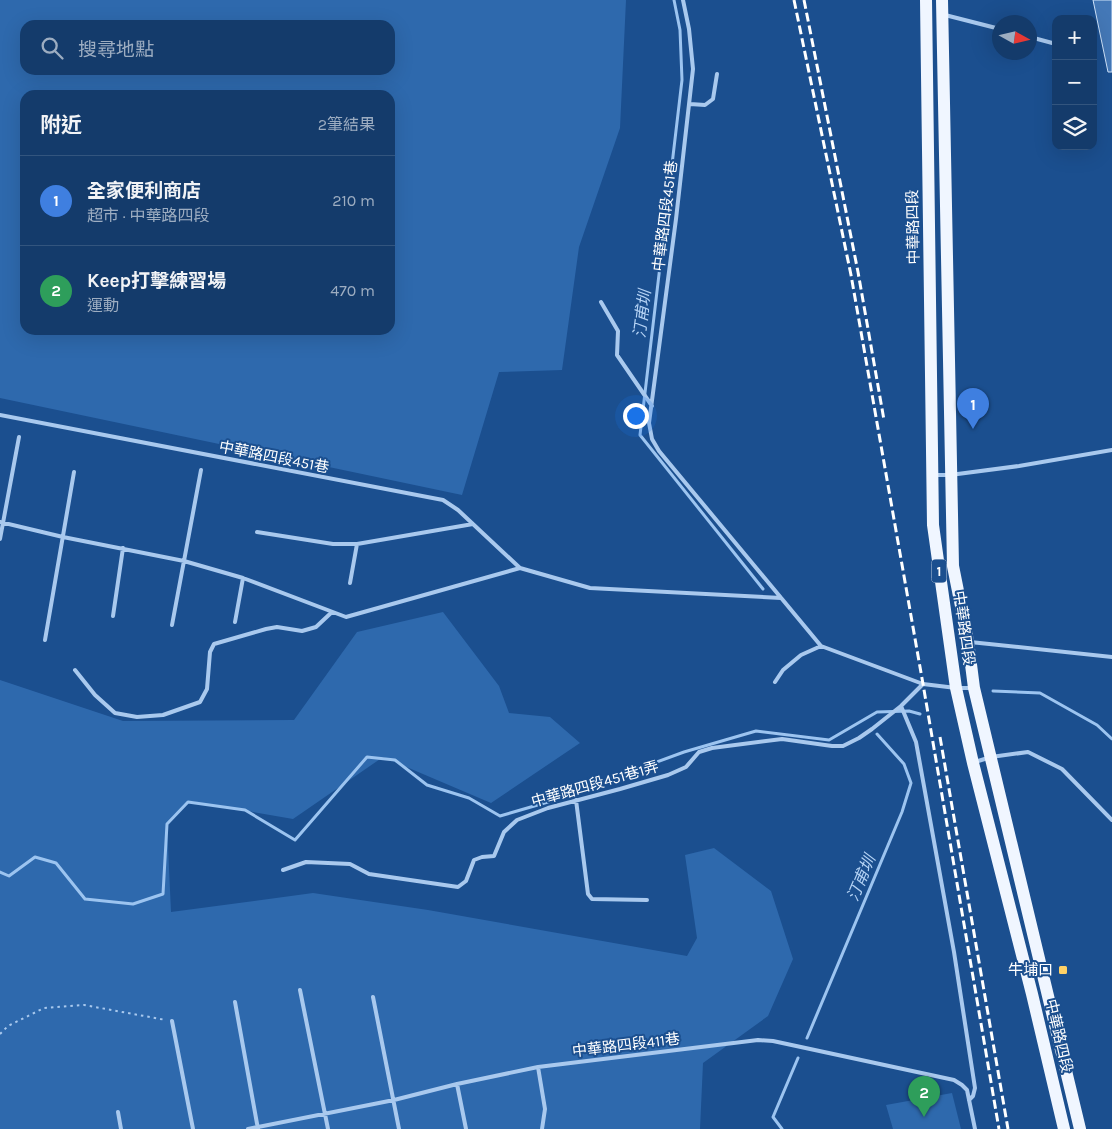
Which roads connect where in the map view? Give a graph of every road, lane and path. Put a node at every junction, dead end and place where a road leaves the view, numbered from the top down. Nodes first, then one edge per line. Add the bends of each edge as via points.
1 (683, 0) edge
2 (926, 0) edge
3 (942, 0) edge
4 (942, 14) junction
5 (992, 27) edge
6 (1037, 39) edge
7 (1052, 43) edge
8 (717, 74) dead end
9 (690, 104) junction
10 (601, 302) dead end
11 (652, 406) junction
12 (0, 415) edge
13 (19, 437) dead end
14 (1112, 450) edge
15 (201, 470) dead end
16 (74, 472) dead end
17 (932, 475) junction
18 (950, 475) junction
19 (2, 523) edge
20 (473, 524) junction
21 (258, 532) dead end
22 (63, 537) junction
23 (0, 539) edge
24 (357, 544) junction
25 (123, 548) junction
26 (184, 561) junction
27 (520, 568) junction
28 (243, 578) junction
29 (350, 583) dead end
30 (781, 598) junction
31 (332, 612) junction
32 (113, 616) dead end
33 (235, 622) dead end
34 (172, 625) dead end
35 (45, 640) dead end
36 (968, 642) junction
37 (821, 646) junction
38 (1112, 657) edge
39 (75, 670) dead end
40 (775, 682) dead end
41 (923, 684) junction
42 (956, 688) junction
43 (974, 688) junction
44 (901, 706) junction
45 (991, 758) junction
46 (973, 763) junction
47 (576, 800) junction
48 (1112, 820) edge
49 (283, 870) dead end
50 (647, 900) dead end
51 (300, 990) dead end
52 (373, 997) dead end
53 (234, 1002) dead end
54 (172, 1021) joint
55 (0, 1034) edge
56 (538, 1067) junction
57 (457, 1084) junction
58 (394, 1100) junction
59 (969, 1100) junction
60 (118, 1112) dead end
61 (326, 1114) junction
62 (258, 1128) edge
63 (121, 1129) edge
64 (193, 1129) edge
65 (248, 1129) edge
66 (328, 1129) edge
67 (399, 1129) edge
68 (466, 1129) edge
69 (542, 1129) edge
70 (975, 1129) edge
71 (1064, 1129) edge
72 (1080, 1129) edge

1 - 9 lane, 中華路四段451巷 via 693,68
2 - 17 main road, 中華路四段 / 1
3 - 4 main road, 中華路四段 / 1
4 - 5 lane
4 - 18 main road, 中華路四段 / 1
6 - 7 lane
8 - 9 lane via 713,99 705,105
9 - 11 lane, 中華路四段451巷
10 - 11 lane via 618,331 617,355
11 - 30 lane, 中華路四段451巷 via 652,439 659,451
12 - 20 lane, 中華路四段451巷 via 444,500
13 - 19 lane
14 - 18 lane
15 - 26 lane, 中華路四段451巷
16 - 22 lane
17 - 18 lane
17 - 42 main road, 中華路四段 / 1 via 933,525
18 - 36 main road, 中華路四段 / 1 via 952,566
19 - 22 lane
19 - 23 lane
20 - 24 lane
20 - 27 lane, 中華路四段451巷
21 - 24 lane via 333,544
22 - 25 lane
22 - 35 lane
24 - 29 lane
25 - 26 lane
25 - 32 lane
26 - 28 lane
26 - 34 lane, 中華路四段451巷
27 - 30 lane, 中華路四段451巷 via 590,588
27 - 31 lane via 346,618
28 - 31 lane
28 - 33 lane
30 - 37 lane, 中華路四段451巷
31 - 39 lane via 316,627 302,631 277,627 214,644 210,652 207,689 200,702 163,715 137,718 115,713
36 - 38 lane
36 - 43 main road, 中華路四段 / 1
37 - 40 lane via 801,655 783,670
37 - 41 lane, 中華路四段451巷
41 - 42 lane, 中華路四段451巷
41 - 44 lane, 中華路四段451巷1弄
42 - 43 lane, 中華路四段451巷
42 - 46 main road, 中華路四段 / 1
43 - 45 main road, 中華路四段 / 1
44 - 47 lane, 中華路四段451巷1弄 via 843,746 782,738 712,748 699,752 686,767 668,775
44 - 59 lane via 916,742 954,952 975,1088
45 - 46 lane
45 - 48 lane via 1028,752 1062,769
45 - 72 main road, 中華路四段 / 1
46 - 71 main road, 中華路四段 / 1
47 - 49 lane, 中華路四段451巷1弄 via 517,820 504,832 494,856 474,860 466,881 458,886 369,874 350,864 306,862
47 - 50 lane via 588,894 592,899
51 - 61 lane
52 - 58 lane
53 - 62 lane
54 - 55 path via 84,1005 44,1008 8,1026
54 - 64 lane
56 - 57 lane, 中華路四段411巷
56 - 59 lane, 中華路四段411巷 via 758,1040 773,1041 954,1080 966,1090
56 - 69 lane via 545,1109
57 - 58 lane, 中華路四段411巷
57 - 68 lane
58 - 61 lane, 中華路四段411巷
58 - 67 lane
59 - 70 lane, 中華路四段411巷
60 - 63 lane
61 - 62 lane, 中華路四段411巷
61 - 66 lane
62 - 65 lane, 中華路四段411巷

